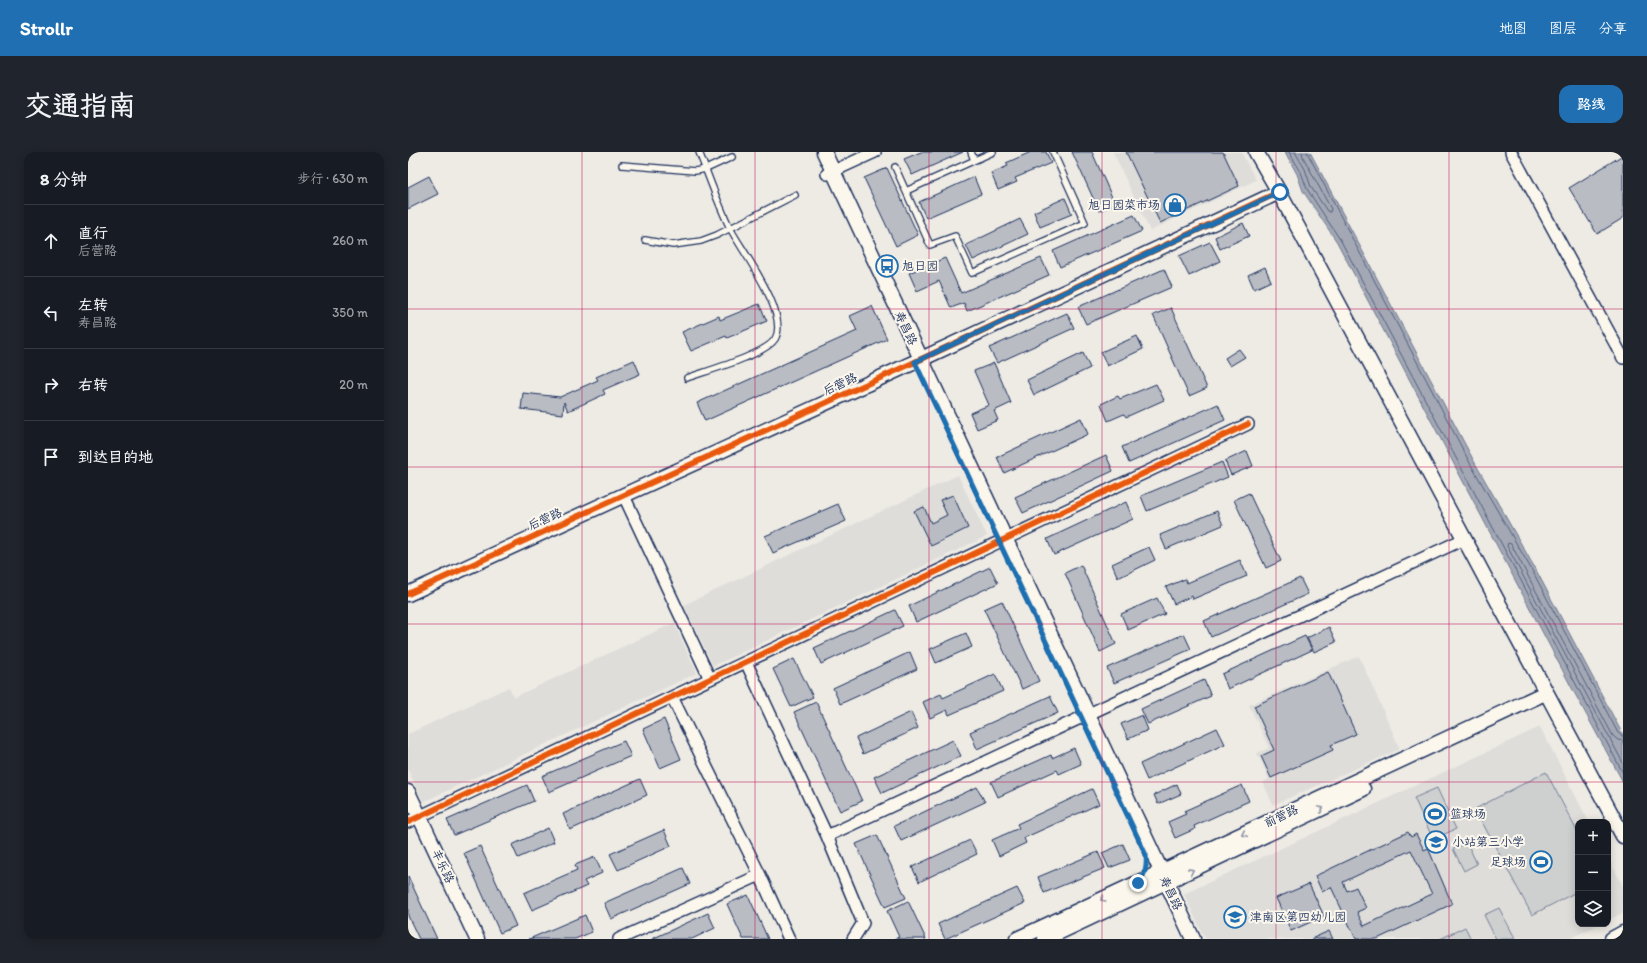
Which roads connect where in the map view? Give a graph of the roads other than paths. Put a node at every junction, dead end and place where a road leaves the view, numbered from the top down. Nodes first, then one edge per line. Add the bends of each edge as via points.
1 (699, 152) edge
2 (817, 152) edge
3 (824, 152) edge
4 (875, 152) edge
5 (971, 152) edge
6 (993, 152) edge
7 (1053, 152) edge
8 (1256, 152) edge
9 (1512, 152) edge
10 (732, 157) dead end
11 (974, 160) junction
12 (622, 165) dead end
13 (895, 167) dead end
14 (706, 169) junction
15 (830, 173) junction
16 (906, 191) junction
17 (1280, 192) junction
18 (795, 195) dead end
19 (730, 228) junction
20 (644, 240) dead end
21 (1623, 358) edge
22 (918, 360) junction
23 (687, 378) dead end
24 (1248, 424) dead end
25 (624, 496) junction
26 (1464, 539) junction
27 (1002, 540) junction
28 (408, 594) edge
29 (746, 662) junction
30 (710, 679) junction
31 (1547, 696) junction
32 (672, 697) junction
33 (1085, 716) junction
34 (408, 792) edge
35 (412, 817) edge
36 (827, 836) junction
37 (1623, 836) edge
38 (1149, 853) junction
39 (760, 876) junction
40 (1159, 877) junction
41 (1140, 888) junction
42 (1623, 933) edge
43 (469, 939) edge
44 (477, 939) edge
45 (619, 939) edge
46 (789, 939) edge
47 (853, 939) edge
48 (1017, 939) edge
49 (1045, 939) edge
50 (1185, 939) edge
51 (1193, 939) edge
52 (1612, 939) edge

1 - 14 lane
2 - 15 street, 寿昌路
3 - 15 street, 寿昌路
4 - 15 street
5 - 11 lane
6 - 11 lane
7 - 16 lane via 1085,223 972,273 955,236 930,245
8 - 17 street
9 - 21 street
10 - 14 lane
11 - 16 lane
12 - 14 lane via 695,171
13 - 16 lane
14 - 19 lane
15 - 22 street, 寿昌路
17 - 22 street, 后营路
17 - 26 street
18 - 19 lane
19 - 20 lane via 701,241 688,243 673,244
19 - 23 lane via 750,258 767,292 778,320 779,331 765,348
22 - 25 street, 后营路
22 - 27 street, 寿昌路
24 - 27 street
25 - 28 street, 后营路
25 - 30 street
26 - 31 street
26 - 33 street
27 - 29 street
27 - 33 street, 寿昌路
29 - 30 street
29 - 36 street
30 - 32 street
31 - 37 street
31 - 40 street, 前营路
32 - 35 street
32 - 39 street
33 - 36 street
33 - 38 street, 寿昌路
34 - 35 street, 丰乐路
35 - 43 street, 丰乐路
35 - 44 street, 丰乐路
36 - 47 street via 863,923
38 - 40 street, 寿昌路
38 - 41 street
39 - 45 street
39 - 46 street
40 - 41 street via 1150,886
40 - 50 street, 寿昌路
40 - 51 street, 寿昌路
41 -> 48 street
41 - 49 street
42 - 52 street

